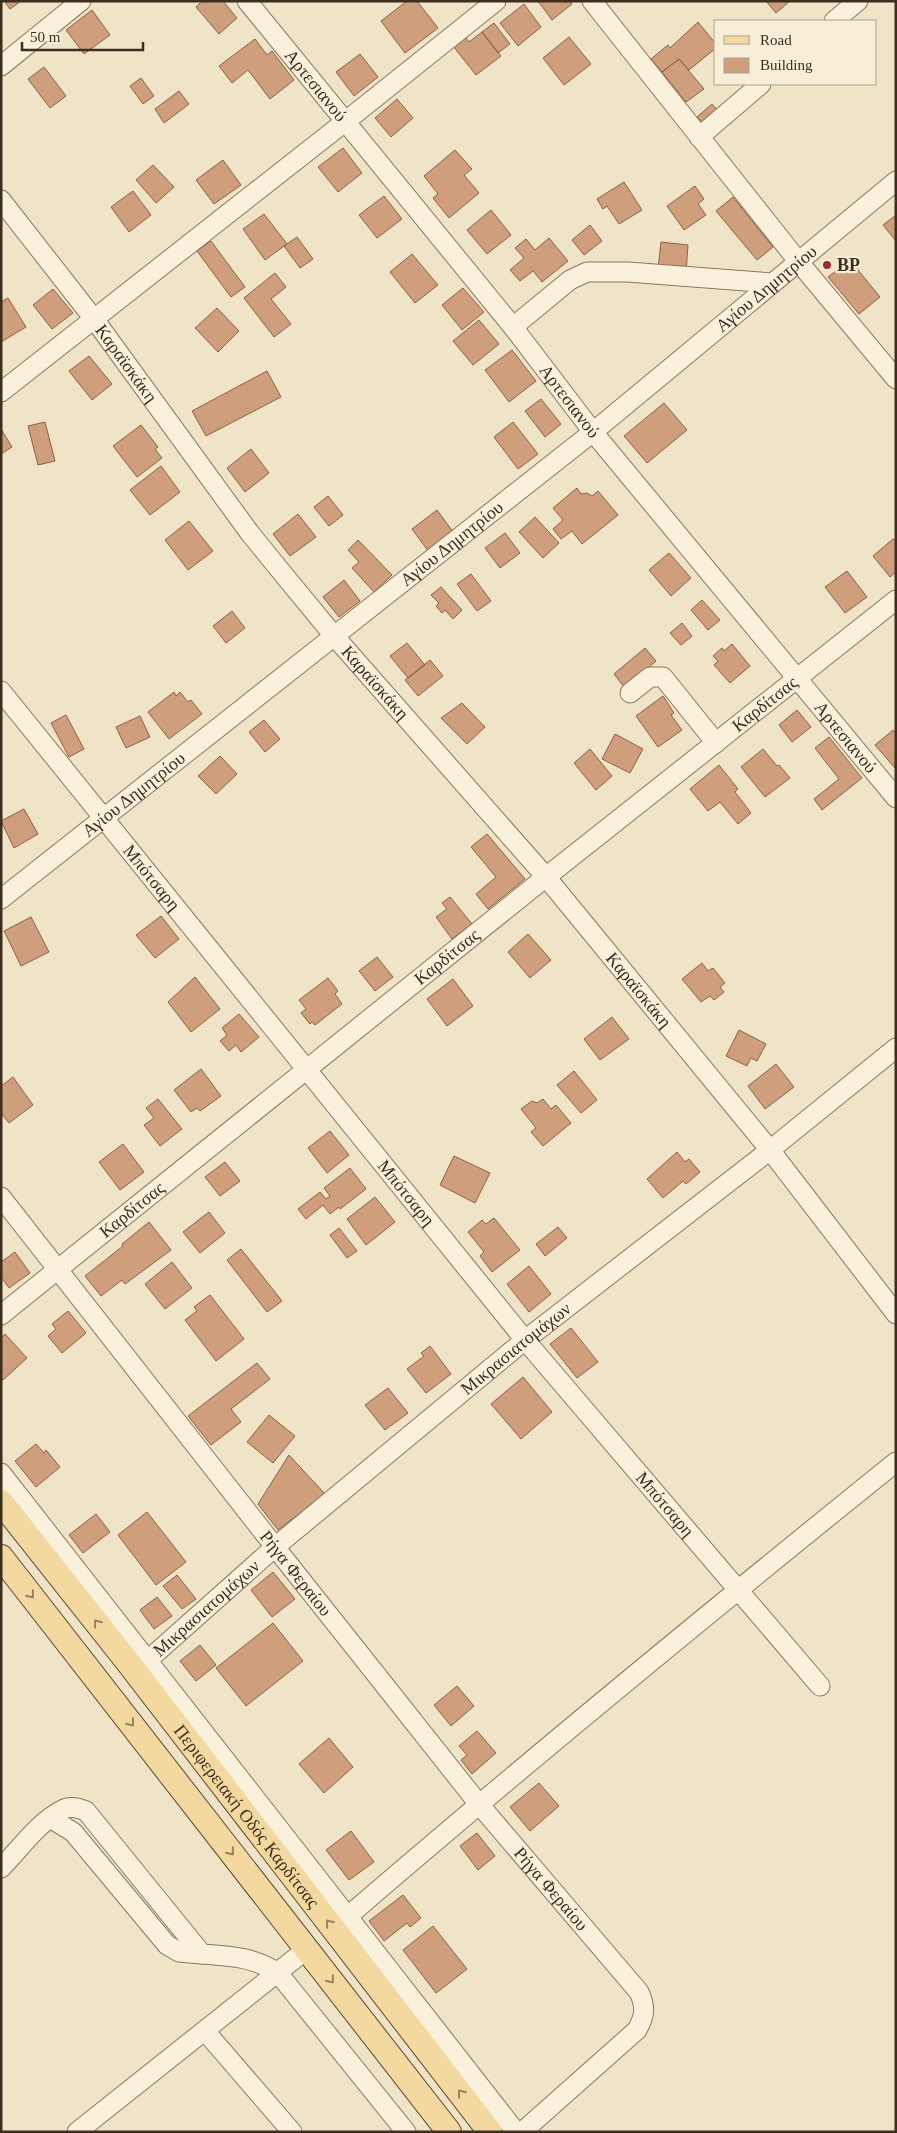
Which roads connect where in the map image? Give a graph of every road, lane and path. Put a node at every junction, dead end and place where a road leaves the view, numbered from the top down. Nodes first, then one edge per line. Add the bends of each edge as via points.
1 (81, 1) edge
2 (247, 1) edge
3 (496, 1) edge
4 (592, 1) edge
5 (858, 1) edge
6 (835, 20) edge
7 (1, 66) edge
8 (761, 85) edge
9 (346, 121) junction
10 (699, 137) junction
11 (896, 181) edge
12 (1, 200) edge
13 (798, 261) junction
14 (772, 283) junction
15 (94, 319) junction
16 (513, 327) junction
17 (896, 379) edge
18 (1, 392) edge
19 (593, 432) junction
20 (896, 600) edge
21 (335, 637) junction
22 (798, 678) junction
23 (1, 691) edge
24 (630, 693) dead end
25 (716, 743) junction
26 (896, 798) edge
27 (103, 818) junction
28 (546, 877) junction
29 (1, 899) edge
30 (896, 1048) edge
31 (307, 1069) junction
32 (770, 1150) junction
33 (1, 1196) edge
34 (57, 1269) junction
35 (896, 1314) edge
36 (1, 1315) edge
37 (525, 1340) junction
38 (896, 1462) edge
39 (1, 1473) edge
40 (1, 1502) edge
41 (274, 1547) junction
42 (1, 1557) edge
43 (738, 1590) junction
44 (148, 1660) junction
45 (820, 1686) dead end
46 (478, 1803) junction
47 (1, 1868) edge
48 (347, 1917) junction
49 (307, 1949) junction
50 (278, 1973) junction
51 (206, 2031) junction
52 (77, 2132) edge
53 (292, 2132) edge
54 (406, 2132) edge
55 (449, 2132) edge
56 (490, 2132) edge
57 (516, 2132) edge
58 (522, 2132) edge

1 - 7 street
2 - 9 street, Αρτεσιανού
3 - 9 street
4 - 10 street
5 - 6 street
8 - 10 street
9 - 15 street
9 - 16 street, Αρτεσιανού
10 - 13 street
11 - 13 street, Αγίου Δημητρίου
12 - 15 street, Καραϊσκάκη
13 - 14 street, Αγίου Δημητρίου
13 - 17 street
14 - 16 street via 587,272 570,280
14 - 19 street, Αγίου Δημητρίου
15 - 18 street
15 - 21 street, Καραϊσκάκη via 249,532
16 - 19 street, Αρτεσιανού
19 - 21 street, Αγίου Δημητρίου
19 - 22 street, Αρτεσιανού
20 - 22 street, Καρδίτσας
21 - 27 street, Αγίου Δημητρίου
21 - 28 street, Καραϊσκάκη
22 - 25 street, Καρδίτσας
22 - 26 street, Αρτεσιανού
23 - 27 street, Μπότσαρη
24 - 25 street via 650,677 663,677
25 - 28 street, Καρδίτσας
27 - 29 street, Αγίου Δημητρίου
27 - 31 street, Μπότσαρη
28 - 31 street, Καρδίτσας
28 - 32 street, Καραϊσκάκη
30 - 32 street, Μικρασιατομάχων
31 - 34 street, Καρδίτσας
31 - 37 street, Μπότσαρη
32 - 35 street, Καραϊσκάκη
32 - 37 street, Μικρασιατομάχων
33 - 34 street, Ρήγα Φεραίου
34 - 36 street, Καρδίτσας
34 - 41 street, Ρήγα Φεραίου
37 - 41 street, Μικρασιατομάχων
37 - 43 street, Μπότσαρη
38 - 43 street
39 - 44 street
56 -> 40 main road, Περιφερειακή Οδός Καρδίτσας via 134,1669
41 - 44 street, Μικρασιατομάχων
41 - 46 street, Ρήγα Φεραίου
42 -> 49 main road, Περιφερειακή Οδός Καρδίτσας
43 - 45 street, Μπότσαρη
43 - 46 street
44 - 48 street
46 - 48 street
46 - 58 street, Ρήγα Φεραίου via 639,1992 644,2003 645,2017 637,2030
47 - 50 street via 50,1818 73,1832 167,1945 179,1952 254,1960
48 - 57 street
49 - 50 street
49 -> 55 main road, Περιφερειακή Οδός Καρδίτσας
50 - 51 street
50 - 54 street
51 - 52 street
51 - 53 street

